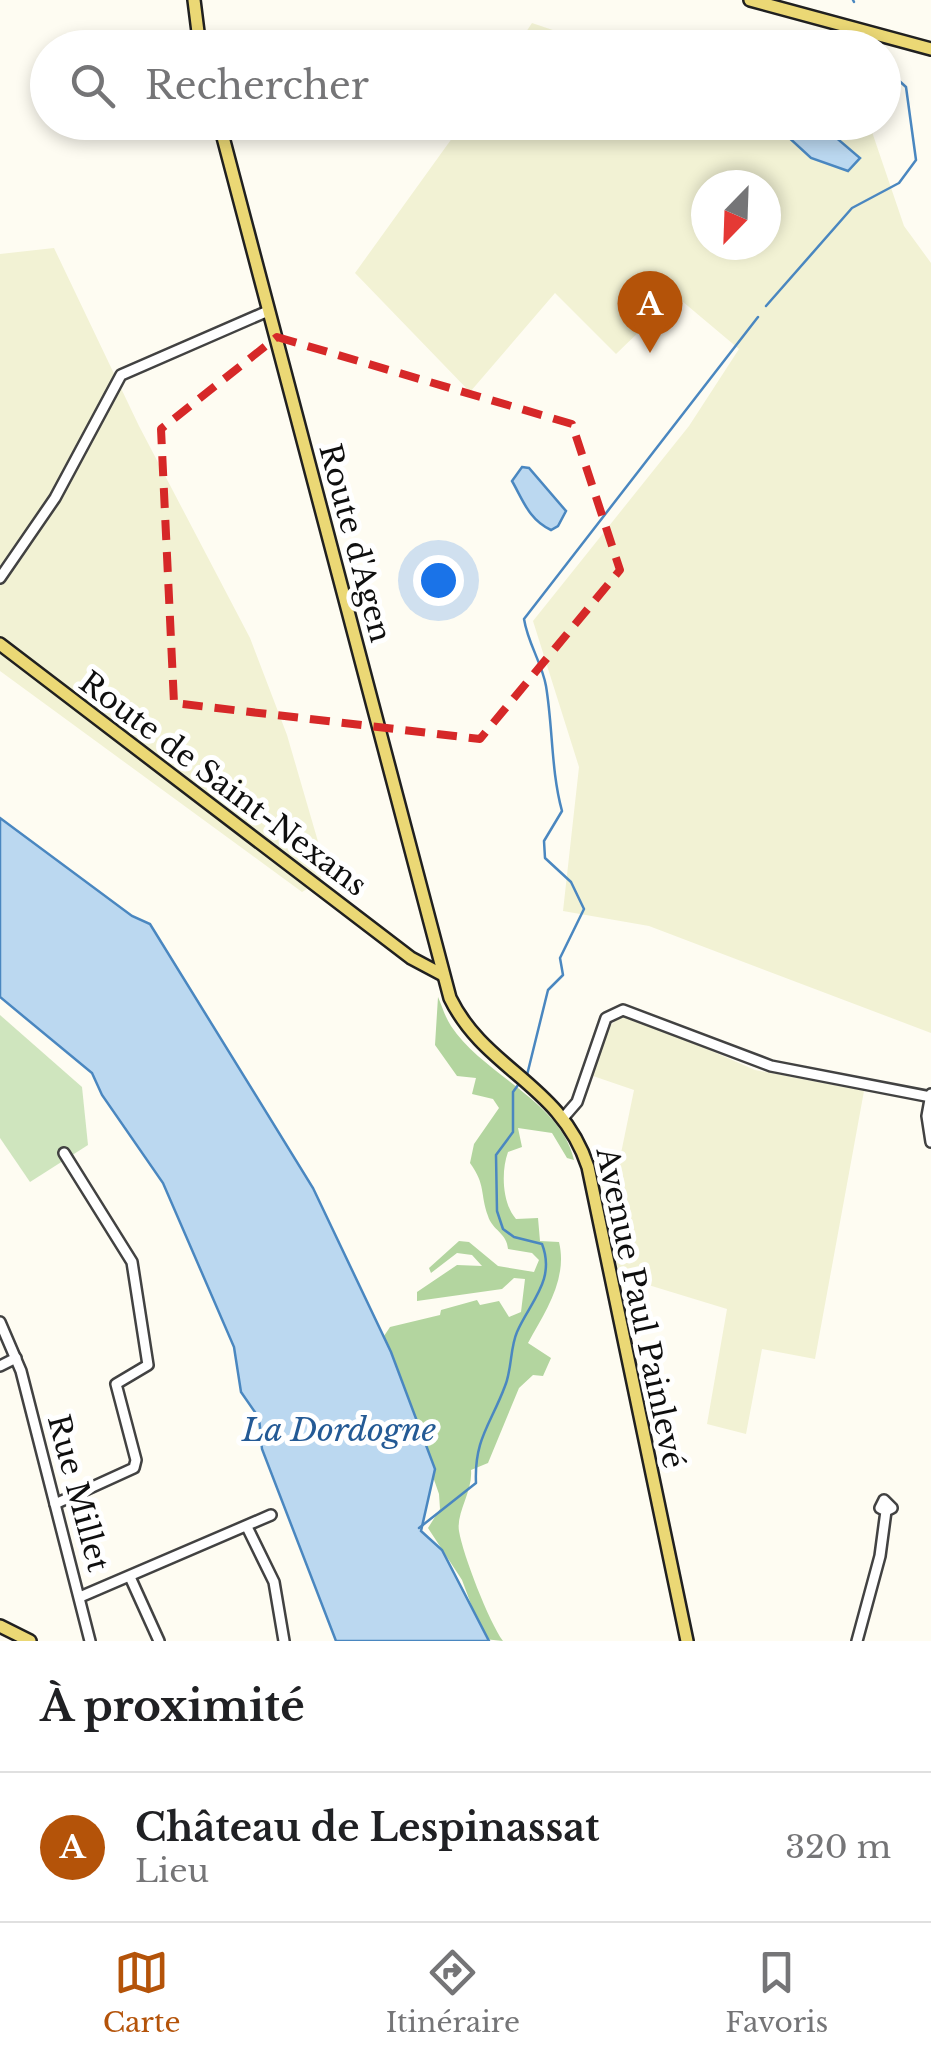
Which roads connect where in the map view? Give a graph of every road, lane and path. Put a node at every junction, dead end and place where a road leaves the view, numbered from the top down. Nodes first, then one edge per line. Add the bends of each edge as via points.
1 (194, 0) edge
2 (750, 0) edge
3 (768, 0) edge
4 (198, 30) edge
5 (868, 30) edge
6 (874, 30) edge
7 (901, 38) edge
8 (901, 38) edge
9 (931, 46) edge
10 (224, 140) edge
11 (268, 311) junction
12 (0, 578) edge
13 (0, 644) edge
14 (436, 946) junction
15 (421, 963) junction
16 (442, 972) junction
17 (931, 1096) edge
18 (564, 1117) junction
19 (931, 1142) edge
20 (64, 1154) dead end
21 (0, 1322) edge
22 (16, 1358) junction
23 (0, 1366) edge
24 (55, 1504) junction
25 (886, 1511) dead end
26 (271, 1515) dead end
27 (247, 1527) junction
28 (130, 1576) junction
29 (80, 1598) junction
30 (0, 1626) edge
31 (30, 1641) edge
32 (90, 1641) edge
33 (159, 1641) edge
34 (284, 1641) edge
35 (687, 1641) edge
36 (857, 1641) edge

1 - 4 main road
2 - 5 main road
3 - 6 main road
7 - 9 main road
8 - 9 main road
10 - 11 main road, Route d'Agen
11 - 12 street via 121,375 55,498
11 - 14 main road, Route d'Agen
13 - 15 main road, Route de Saint-Nexans
14 - 15 main road
14 - 16 main road, Route d'Agen
15 - 16 main road, Route de Saint-Nexans
16 - 18 main road, Avenue Paul Painlevé via 467,1028
17 - 18 street via 772,1066 623,1010 606,1018 577,1102
17 - 19 street
18 - 35 main road, Avenue Paul Painlevé via 593,1187
20 - 24 street via 132,1262 148,1365 116,1384 134,1468
21 - 22 street, Rue Millet
22 - 23 street
22 - 24 street, Rue Millet
24 - 29 street, Rue Millet
25 - 36 street
26 - 27 street
27 - 28 street
27 - 34 street via 274,1582
28 - 29 street
28 - 33 street
29 - 32 street, Rue Millet
30 - 31 main road

